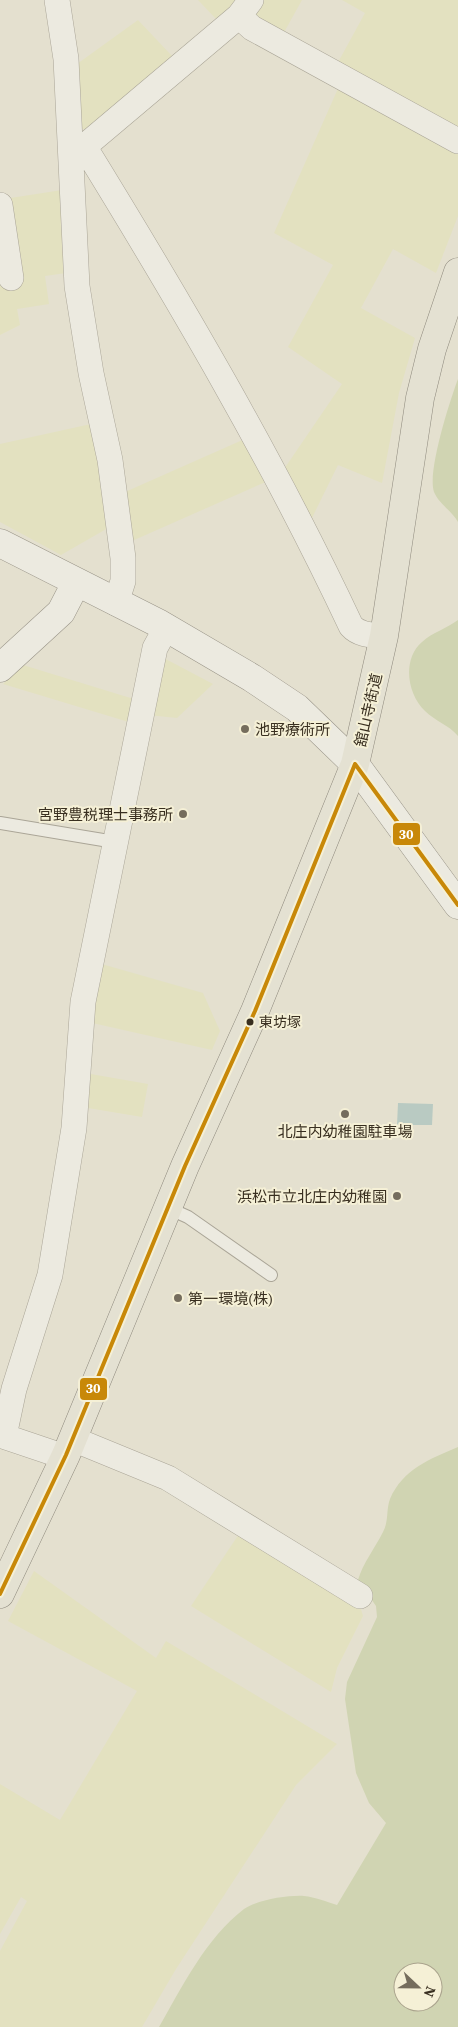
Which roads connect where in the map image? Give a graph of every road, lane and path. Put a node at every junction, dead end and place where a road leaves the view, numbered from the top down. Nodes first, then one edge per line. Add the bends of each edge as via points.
1 (57, 0) edge
2 (245, 8) edge
3 (458, 141) edge
4 (78, 152) junction
5 (0, 205) edge
6 (458, 272) edge
7 (11, 278) dead end
8 (0, 543) edge
9 (76, 583) junction
10 (116, 603) junction
11 (166, 628) junction
12 (384, 636) junction
13 (0, 668) edge
14 (355, 764) junction
15 (0, 823) edge
16 (115, 842) junction
17 (458, 905) edge
18 (168, 1208) junction
19 (271, 1275) dead end
20 (2, 1436) edge
21 (69, 1448) junction
22 (0, 1594) edge
23 (360, 1596) dead end

1 - 4 street
2 - 3 street via 252,28
2 - 4 street
4 - 10 street via 77,286 110,460 123,558 123,581
4 - 12 street via 174,292 255,438 351,626 355,631
5 - 7 street
6 - 12 main road, 舘山寺街道 via 432,349 420,398
8 - 9 street
9 - 10 street
9 - 13 street via 61,612
10 - 11 street
11 - 14 street via 275,692
11 - 16 street via 155,648
12 - 14 main road, 舘山寺街道
14 - 17 street
14 - 18 main road, 舘山寺街道 via 256,1011
15 - 16 lane
16 - 20 street via 83,1002 74,1128 50,1275
18 - 19 lane via 188,1217
18 - 21 main road, 舘山寺街道
20 - 21 street
21 - 22 main road, 舘山寺街道
21 - 23 street via 168,1478

